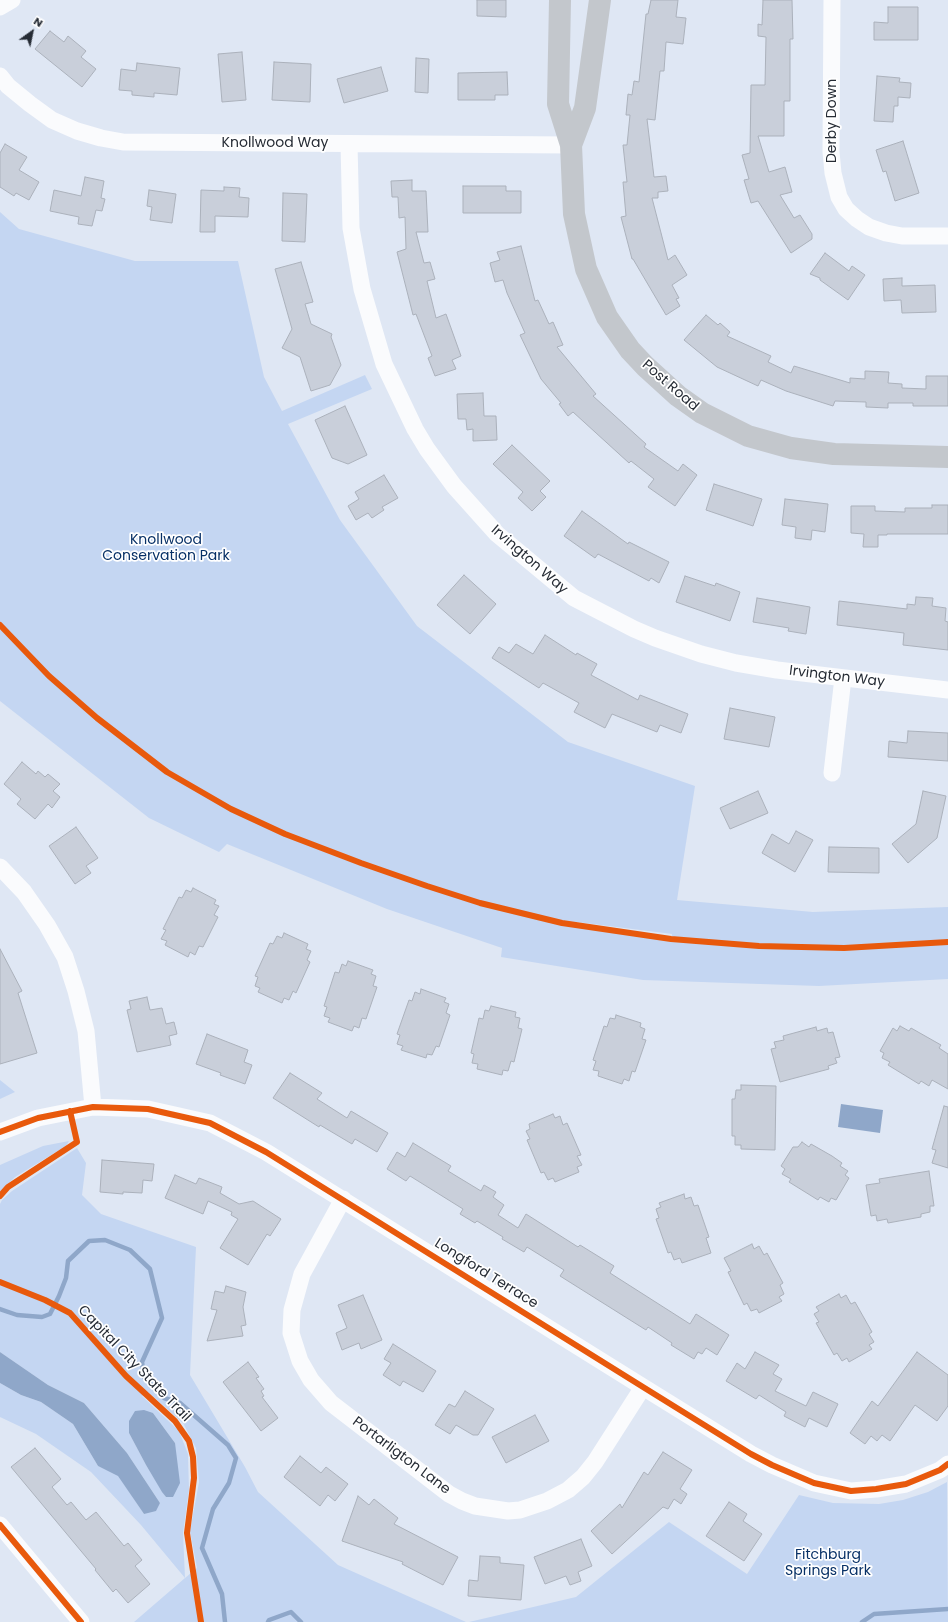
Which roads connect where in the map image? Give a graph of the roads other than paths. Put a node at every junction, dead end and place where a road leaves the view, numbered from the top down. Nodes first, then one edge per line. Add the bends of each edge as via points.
1 (12, 0) edge
2 (560, 0) edge
3 (600, 0) edge
4 (832, 0) edge
5 (0, 7) edge
6 (0, 76) edge
7 (349, 144) junction
8 (571, 145) junction
9 (948, 236) edge
10 (948, 457) edge
11 (843, 678) junction
12 (948, 690) edge
13 (832, 774) dead end
14 (0, 867) edge
15 (93, 1107) junction
16 (0, 1132) edge
17 (344, 1199) junction
18 (643, 1388) junction
19 (948, 1464) edge
20 (0, 1525) edge
21 (82, 1622) edge

1 - 5 street
2 - 8 street via 558,104
3 - 8 street via 585,108
4 - 9 street, Derby Down via 832,152 833,173 838,193 846,209 857,219 886,234
6 - 7 street, Knollwood Way via 8,86 52,120 100,138 123,142
7 - 8 street, Knollwood Way
7 - 11 street, Irvington Way via 351,228 362,289 384,364 427,449 454,486 496,534 574,598 655,638 736,663
8 - 10 street, Post Road via 574,214 586,269 607,317 618,334 645,366 678,396 702,413 748,436 792,448 834,454
11 - 12 street, Irvington Way
11 - 13 street
14 - 15 street via 24,892 65,957 86,1031
15 - 16 street, Longford Terrace via 38,1118
15 - 17 street, Longford Terrace via 148,1109 210,1124 266,1152
17 - 18 street, Longford Terrace
17 - 18 street, Portarligton Lane via 302,1274 292,1310 291,1333 300,1361 311,1380 330,1402 449,1494 475,1506 508,1511 520,1510 547,1501 568,1490 583,1478 595,1462
18 - 19 street, Longford Terrace via 762,1460 796,1476 829,1487 851,1491 876,1490 906,1484
20 - 21 street

